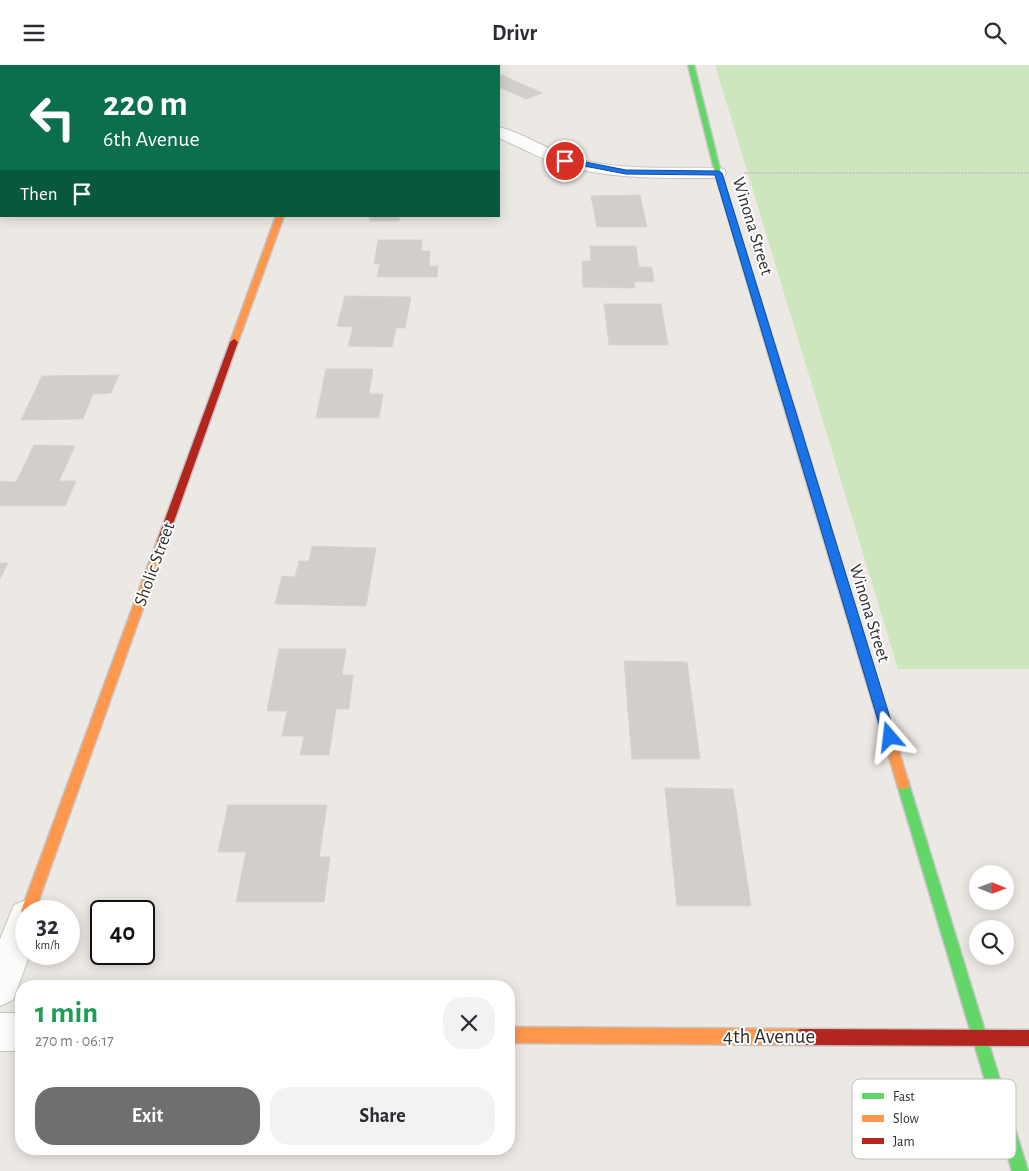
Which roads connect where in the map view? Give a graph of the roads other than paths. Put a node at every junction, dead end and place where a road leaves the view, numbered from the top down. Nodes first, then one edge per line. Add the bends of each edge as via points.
1 (691, 65) edge
2 (500, 132) edge
3 (718, 173) junction
4 (280, 217) edge
5 (32, 900) edge
6 (15, 946) edge
7 (0, 988) edge
8 (0, 1032) edge
9 (15, 1032) edge
10 (515, 1035) edge
11 (981, 1037) junction
12 (1029, 1038) edge
13 (993, 1079) edge
14 (1016, 1157) edge
15 (1020, 1171) edge

1 - 3 street, Winona Street
2 - 3 street via 565,161 594,167 626,172
3 - 11 street, Winona Street
4 - 5 street, Sholic Street
6 - 7 street
8 - 9 street
10 - 11 street, 4th Avenue
11 - 12 street, 4th Avenue
11 - 13 street, Winona Street
14 - 15 street, Winona Street

